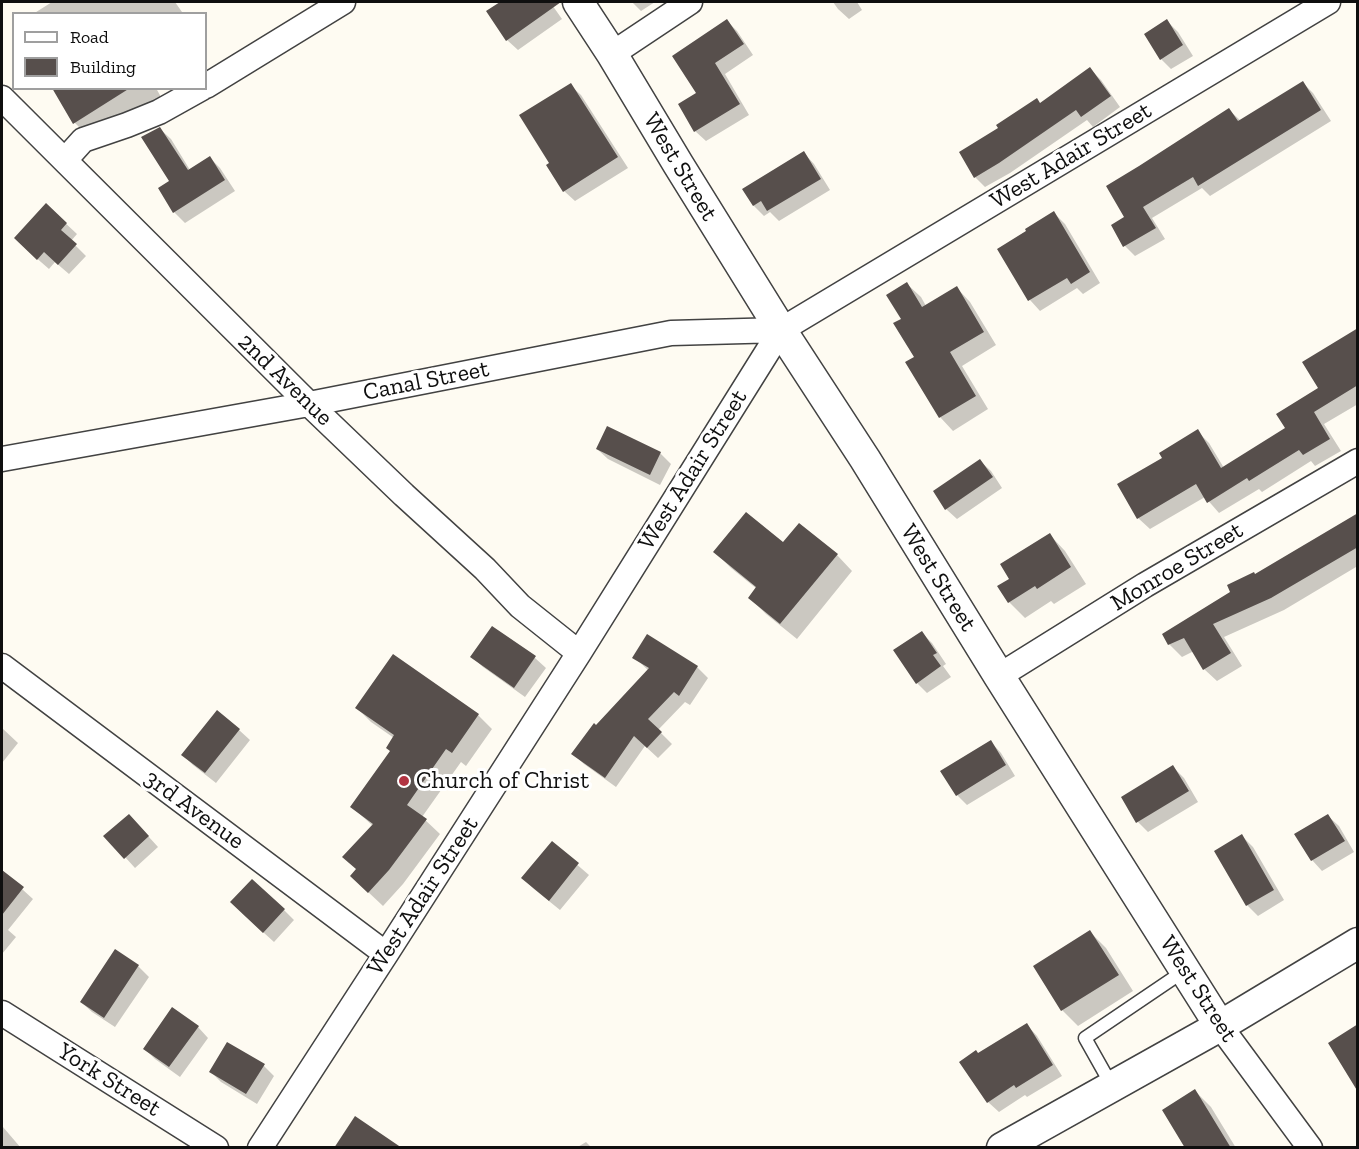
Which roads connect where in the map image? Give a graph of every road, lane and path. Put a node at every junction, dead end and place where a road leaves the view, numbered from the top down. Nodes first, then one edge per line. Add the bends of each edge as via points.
1 (343, 2) edge
2 (578, 2) edge
3 (690, 2) edge
4 (1328, 2) edge
5 (612, 54) junction
6 (207, 85) edge
7 (199, 90) edge
8 (2, 98) edge
9 (64, 160) junction
10 (781, 330) junction
11 (309, 404) junction
12 (2, 459) edge
13 (1358, 461) edge
14 (579, 653) junction
15 (2, 666) edge
16 (999, 676) junction
17 (1358, 943) edge
18 (386, 954) junction
19 (1185, 970) junction
20 (2, 1013) edge
21 (1220, 1026) junction
22 (1112, 1086) junction
23 (216, 1148) edge
24 (260, 1148) edge
25 (1002, 1148) edge
26 (1310, 1148) edge

1 - 6 street
2 - 5 street, West Street
3 - 5 street
4 - 10 street, West Adair Street
5 - 10 street, West Street
7 - 9 street via 159,112 82,140
8 - 9 street, 2nd Avenue
9 - 11 street, 2nd Avenue
10 - 11 street, Canal Street via 670,333
10 - 14 street, West Adair Street
10 - 16 street, West Street
11 - 12 street, Canal Street
11 - 14 street, 2nd Avenue via 520,606
13 - 16 street, Monroe Street via 1145,585
14 - 18 street, West Adair Street
15 - 18 street, 3rd Avenue
16 - 19 street, West Street
17 - 21 street
18 - 24 street, West Adair Street
19 - 21 street, West Street
19 - 22 lane via 1085,1038
20 - 23 street, York Street
21 - 22 street
21 - 26 street, West Street
22 - 25 street

